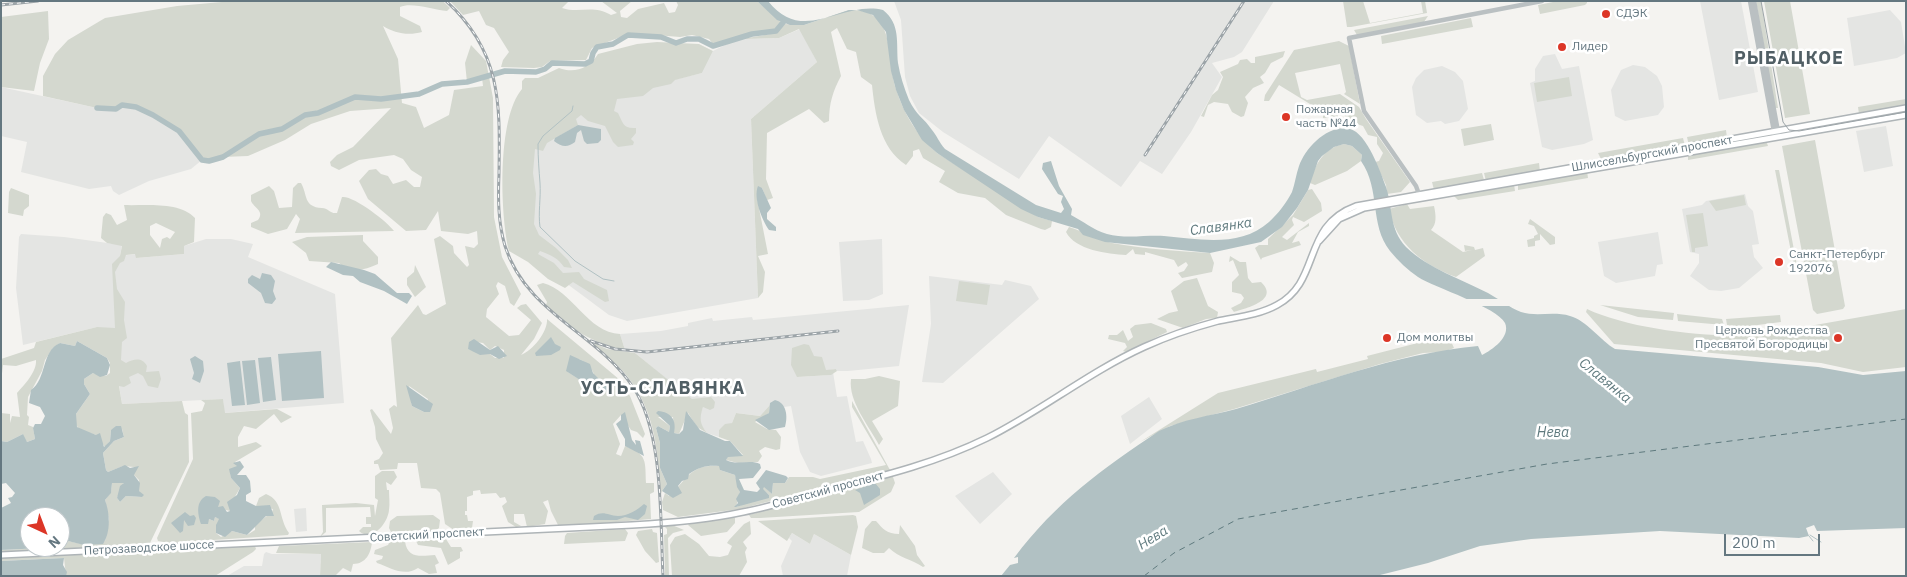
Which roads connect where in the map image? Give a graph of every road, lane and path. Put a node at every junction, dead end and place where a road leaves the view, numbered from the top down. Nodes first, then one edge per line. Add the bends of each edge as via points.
1 (1542, 1) edge
2 (1750, 1) edge
3 (1754, 1) edge
4 (1906, 108) edge
5 (1906, 115) edge
6 (1776, 134) junction
7 (1420, 197) junction
8 (1366, 206) joint
9 (268, 543) joint
10 (1, 555) edge

1 - 7 street via 1350,38 1364,111
2 - 6 street
3 - 6 street
4 - 6 main road, Шлиссельбургский проспект
5 - 6 main road, Шлиссельбургский проспект
6 - 7 main road, Шлиссельбургский проспект
7 - 8 main road, Шлиссельбургский проспект
8 - 9 main road, Советский проспект via 1336,216 1322,232 1301,282 1276,306 1188,330 1146,346 1103,368 990,437 909,469 742,512 680,522
9 - 10 main road, Петрозаводское шоссе

